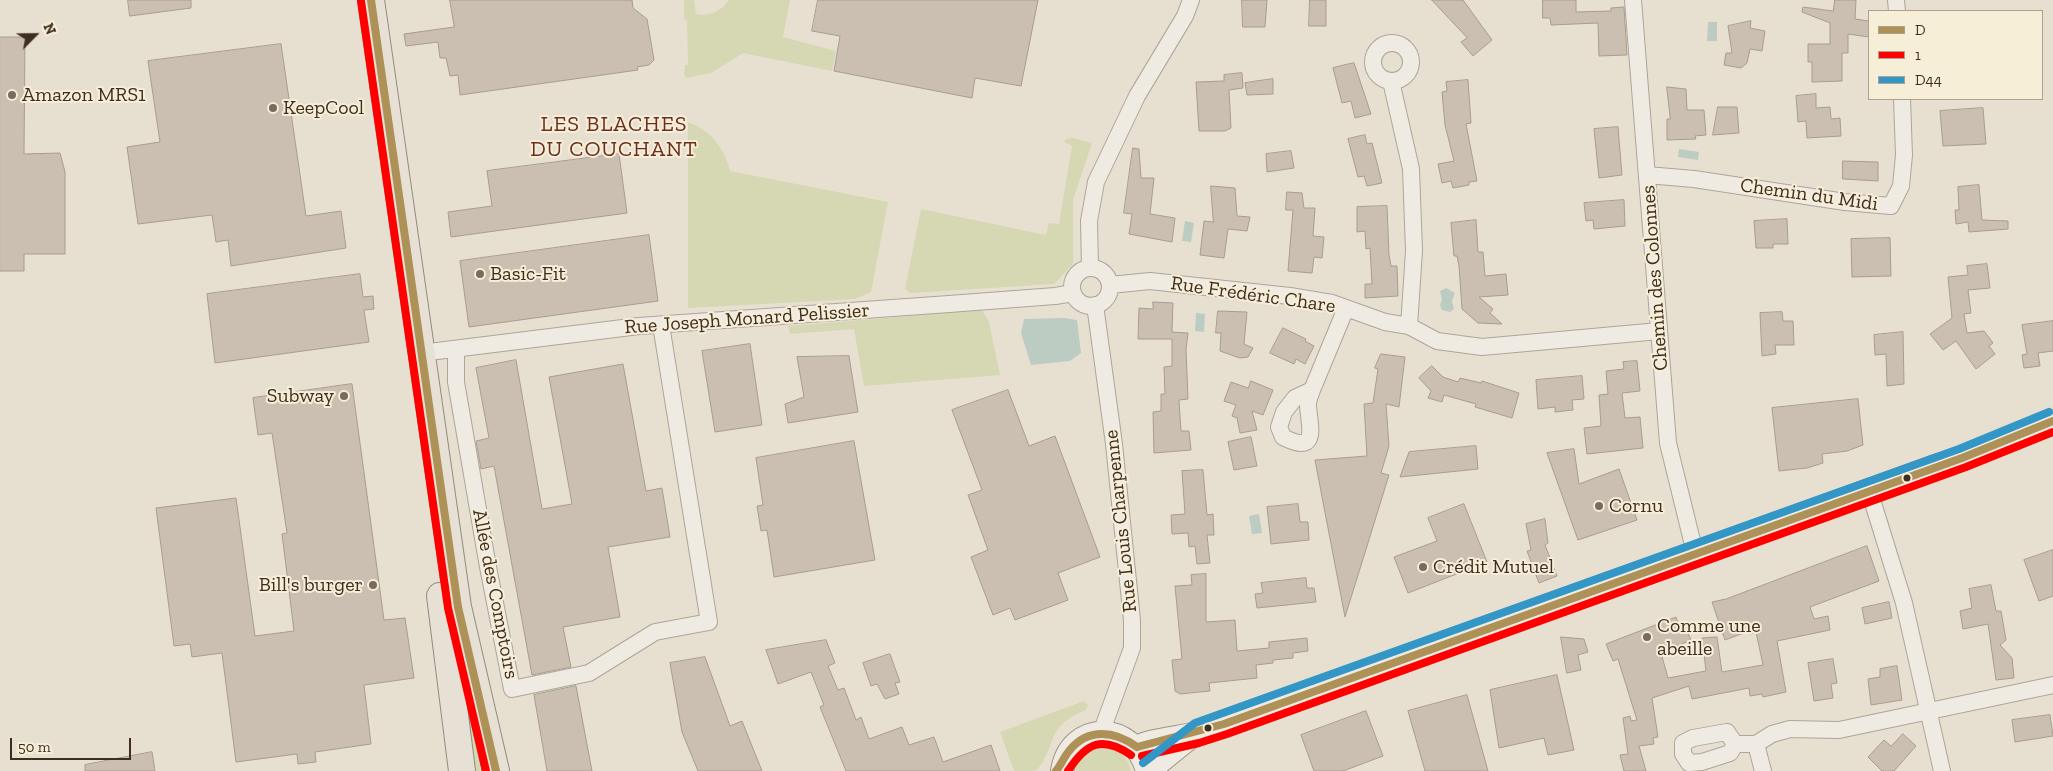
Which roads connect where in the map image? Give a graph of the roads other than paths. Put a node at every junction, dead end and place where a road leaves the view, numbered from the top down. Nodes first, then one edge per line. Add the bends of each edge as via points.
1 (357, 0) edge
2 (371, 0) edge
3 (1191, 0) edge
4 (1633, 0) edge
5 (1391, 82) dead end
6 (1902, 100) edge
7 (1647, 175) junction
8 (1090, 268) junction
9 (1110, 285) junction
10 (1073, 293) junction
11 (1095, 305) junction
12 (1346, 308) junction
13 (661, 325) junction
14 (1409, 326) junction
15 (1659, 331) junction
16 (456, 350) junction
17 (421, 353) junction
18 (1312, 390) dead end
19 (2053, 420) edge
20 (1869, 490) junction
21 (1695, 552) junction
22 (2053, 685) edge
23 (452, 701) junction
24 (1928, 713) junction
25 (1198, 732) junction
26 (1101, 733) junction
27 (1735, 744) dead end
28 (1756, 744) junction
29 (1137, 748) junction
30 (458, 763) edge
31 (1060, 768) edge
32 (488, 771) edge
33 (496, 771) edge
34 (1148, 771) edge
35 (1763, 771) edge
36 (1942, 771) edge

1 - 23 main road via 443,611
2 - 17 main road
3 - 8 street via 1185,16 1137,96 1096,182 1089,221
4 - 7 street, Chemin des Colonnes
5 - 14 street via 1411,169 1414,251
6 - 7 street, Chemin du Midi via 1904,155 1901,186 1891,206
7 - 15 street, Chemin des Colonnes
8 - 9 street via 1102,271
8 - 10 street via 1076,275
9 - 11 street via 1107,297
9 - 12 street, Rue Frédéric Chare via 1150,281 1290,296
10 - 11 street via 1081,302
10 - 13 street, Rue Joseph Monard Pelissier
11 - 26 street, Rue Louis Charpenne via 1132,620 1132,648
12 - 14 street, Rue Frédéric Chare via 1385,322
12 - 18 street
13 - 16 street, Rue Joseph Monard Pelissier via 577,332
13 - 16 street, Allée des Comptoirs via 708,622 655,632 589,673 512,689 456,382
14 - 15 street, Rue Frédéric Chare via 1437,341 1482,347
15 - 21 street, Chemin des Colonnes via 1668,443
16 - 17 street, Rue Joseph Monard Pelissier
17 - 33 main road via 458,607
19 - 20 main road via 1962,458
20 - 21 main road
20 - 24 street via 1904,603
21 - 25 main road
22 - 24 street
23 - 30 main road
23 - 32 main road via 463,703 474,715
24 - 28 street via 1839,730 1790,729 1772,734
24 - 36 street
25 - 29 main road via 1143,742
25 - 34 main road
26 - 29 main road via 1126,739
26 - 31 main road via 1078,742
27 - 28 street
28 - 35 street
29 - 34 main road

